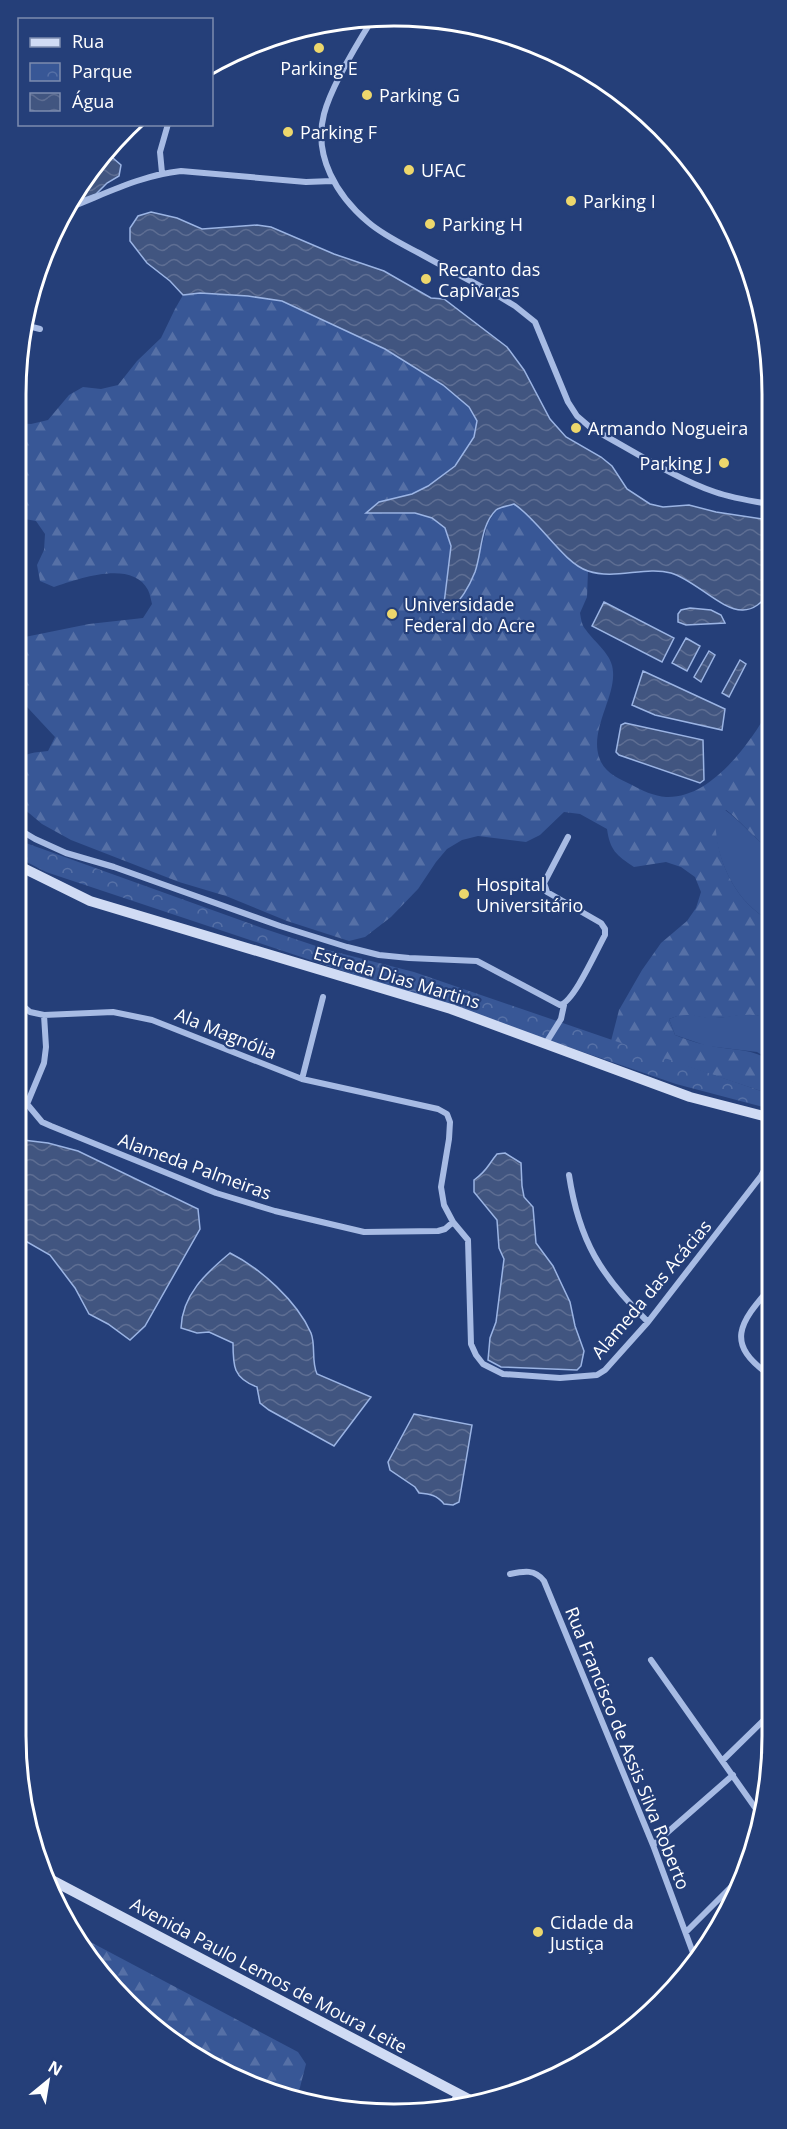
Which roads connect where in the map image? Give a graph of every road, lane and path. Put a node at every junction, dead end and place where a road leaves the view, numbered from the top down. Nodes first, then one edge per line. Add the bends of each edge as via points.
1 (369, 26) edge
2 (167, 126) edge
3 (162, 173) junction
4 (332, 182) junction
5 (78, 205) edge
6 (32, 327) edge
7 (40, 329) dead end
8 (762, 503) edge
9 (26, 834) edge
10 (568, 837) dead end
11 (26, 869) edge
12 (322, 997) dead end
13 (564, 1005) junction
14 (26, 1009) edge
15 (44, 1015) junction
16 (546, 1043) junction
17 (302, 1078) junction
18 (27, 1104) joint
19 (428, 1107) joint
20 (762, 1116) edge
21 (762, 1174) edge
22 (569, 1175) dead end
23 (453, 1222) junction
24 (762, 1298) edge
25 (648, 1322) junction
26 (762, 1369) edge
27 (510, 1574) dead end
28 (651, 1660) dead end
29 (762, 1722) edge
30 (723, 1760) junction
31 (733, 1775) junction
32 (754, 1806) edge
33 (653, 1845) junction
34 (57, 1883) edge
35 (727, 1891) edge
36 (686, 1932) junction
37 (692, 1950) edge
38 (459, 2095) joint
39 (462, 2096) edge

1 - 4 street via 323,116 323,148
2 - 3 street via 160,152
3 - 4 street via 181,171
3 - 5 street
4 - 8 street via 370,224 500,297 534,322 568,402 591,428 699,486
6 - 7 street
9 - 13 street via 66,853 347,947 379,955 477,961
10 - 13 street via 544,888 606,929
11 - 16 street, Estrada Dias Martins via 90,901 451,1009
12 - 17 street
13 - 16 street via 561,1019
14 - 15 street, Ala Magnólia
15 - 17 street, Ala Magnólia via 113,1012 134,1016
15 - 18 street via 44,1064
16 - 20 street, Estrada Dias Martins via 690,1097
17 - 19 street, Ala Magnólia
18 - 23 street, Alameda Palmeiras via 42,1122 51,1126 216,1193 275,1211 372,1233 438,1231
19 - 23 street, Alameda das Acácias via 447,1114 450,1122 441,1187
21 - 25 street, Alameda das Acácias
22 - 25 street via 578,1220 597,1263 625,1300
23 - 25 street, Alameda das Acácias via 468,1240 471,1344 483,1364 493,1370 560,1378 597,1375
24 - 26 street via 745,1319 740,1338 750,1359
27 - 33 street, Rua Francisco de Assis Silva Roberto via 530,1571 544,1581
28 - 30 street
29 - 30 street
30 - 31 street
31 - 32 street
31 - 33 street
33 - 36 street, Rua Francisco de Assis Silva Roberto
34 - 38 street, Avenida Paulo Lemos de Moura Leite
35 - 36 street
36 - 37 street, Rua Francisco de Assis Silva Roberto
38 - 39 street, Avenida Paulo Lemos de Moura Leite

